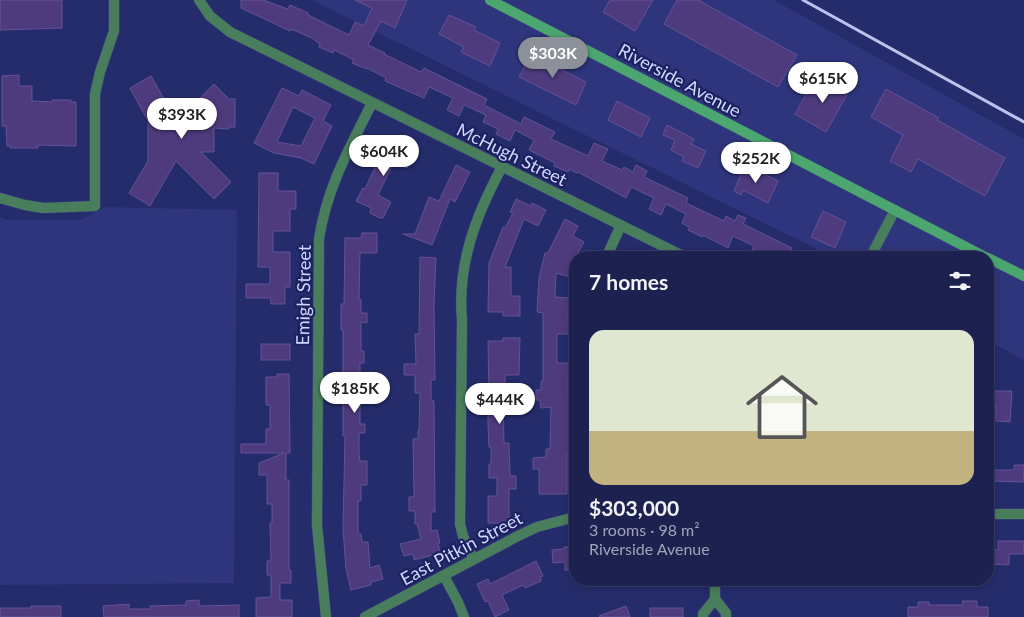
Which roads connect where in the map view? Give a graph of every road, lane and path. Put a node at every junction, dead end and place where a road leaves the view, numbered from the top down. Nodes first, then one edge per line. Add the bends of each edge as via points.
1 (114, 0) edge
2 (198, 0) edge
3 (490, 0) edge
4 (372, 103) junction
5 (502, 167) junction
6 (0, 198) edge
7 (894, 210) junction
8 (621, 225) junction
9 (609, 251) edge
10 (673, 251) edge
11 (874, 251) edge
12 (973, 251) edge
13 (994, 261) edge
14 (1024, 276) edge
15 (994, 514) edge
16 (1024, 514) edge
17 (569, 519) edge
18 (473, 558) junction
19 (444, 576) junction
20 (715, 586) edge
21 (715, 599) junction
22 (326, 617) edge
23 (365, 617) edge
24 (464, 617) edge
25 (703, 617) edge
26 (726, 617) edge

1 - 6 street via 114,31 95,94 95,206 43,208
2 - 4 street, McHugh Street via 210,16 230,32
3 - 7 main road, Riverside Avenue
4 - 5 street, McHugh Street
4 - 22 street, Emigh Street via 337,172 327,200 320,239 317,525
5 - 8 street, McHugh Street
5 - 18 street via 470,239 461,288 460,524
7 - 11 street
7 - 12 main road, Riverside Avenue
8 - 9 street
8 - 10 street, McHugh Street
13 - 14 main road, Riverside Avenue
15 - 16 street
17 - 18 street, East Pitkin Street via 537,527
18 - 19 street, East Pitkin Street
19 - 23 street, East Pitkin Street
19 - 24 street
20 - 21 street
21 - 25 street
21 - 26 street

